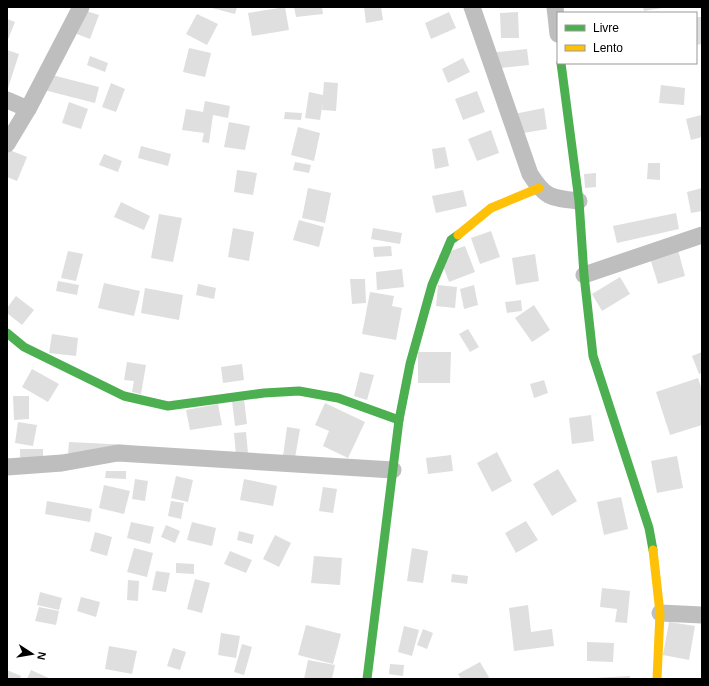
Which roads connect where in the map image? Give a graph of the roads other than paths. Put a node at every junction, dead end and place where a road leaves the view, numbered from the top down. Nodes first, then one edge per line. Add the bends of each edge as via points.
1 (81, 7) edge
2 (472, 7) edge
3 (555, 7) edge
4 (557, 25) edge
5 (561, 64) edge
6 (7, 100) edge
7 (28, 109) junction
8 (7, 144) edge
9 (539, 188) junction
10 (579, 201) junction
11 (702, 235) edge
12 (584, 275) junction
13 (7, 333) edge
14 (399, 420) junction
15 (7, 467) edge
16 (393, 470) junction
17 (660, 613) junction
18 (702, 615) edge
19 (367, 679) edge
20 (657, 679) edge

1 - 7 street
2 - 9 street via 530,174
3 - 4 street
5 - 10 street
6 - 7 street
7 - 8 street
9 - 10 street via 552,198
9 - 14 street via 491,208 451,240 432,285 410,364
10 - 12 street
11 - 12 street
12 - 17 street via 593,356 649,528
13 - 14 street via 24,347 124,396 168,406 299,391 338,398
14 - 16 street
15 - 16 street via 62,463 118,453
16 - 19 street
17 - 18 street
17 - 20 street

